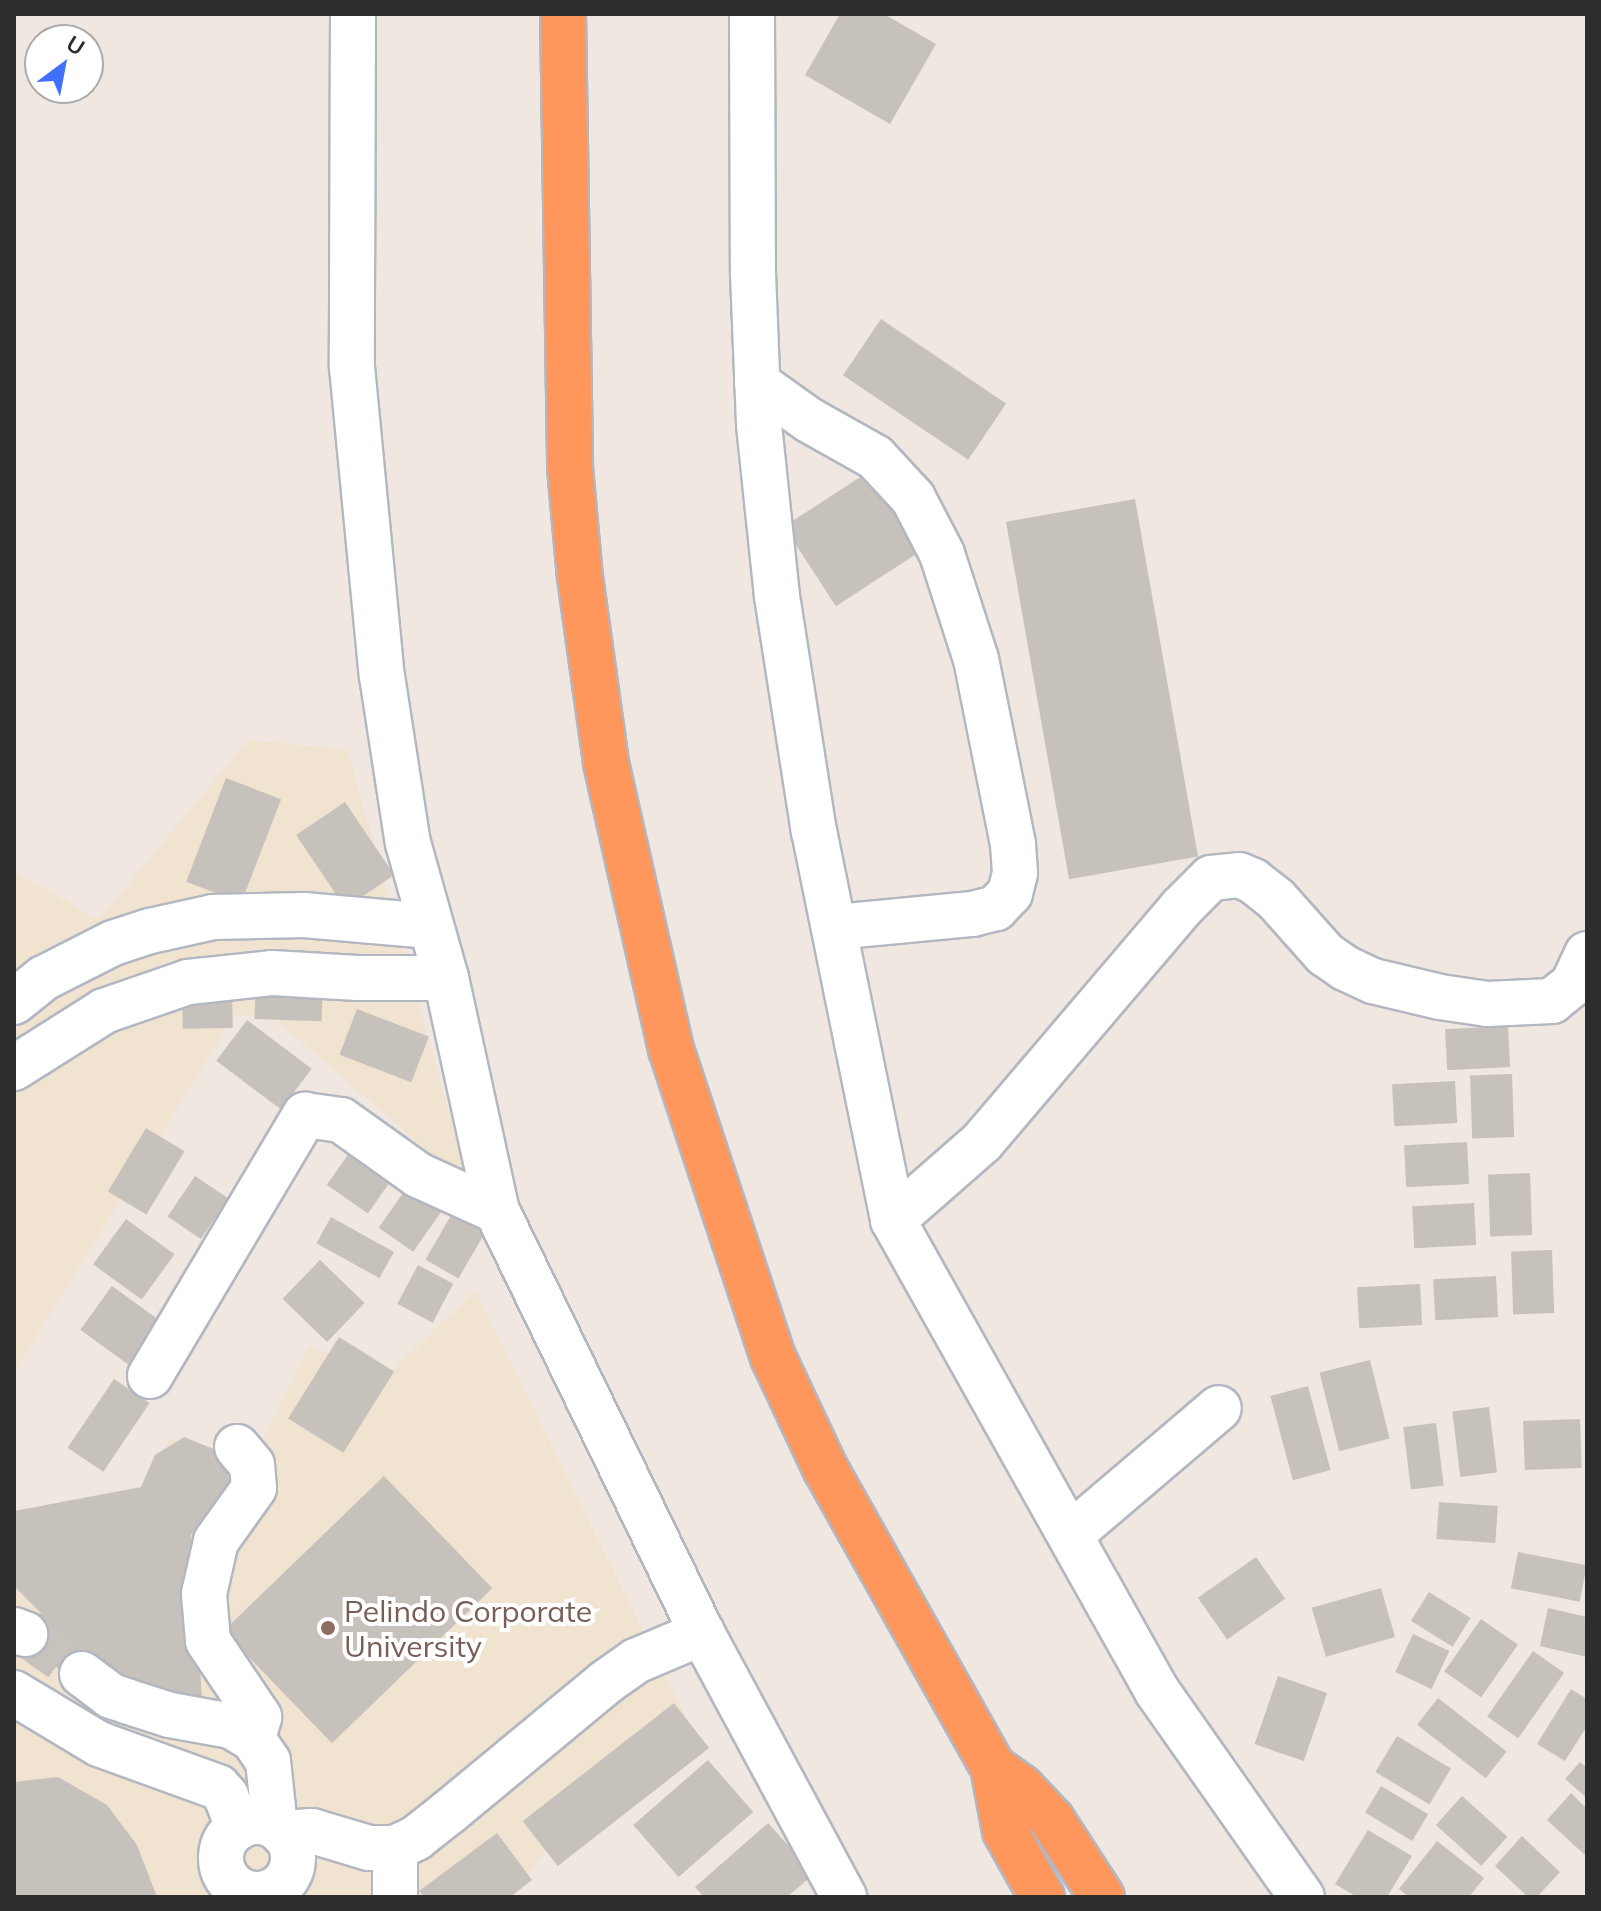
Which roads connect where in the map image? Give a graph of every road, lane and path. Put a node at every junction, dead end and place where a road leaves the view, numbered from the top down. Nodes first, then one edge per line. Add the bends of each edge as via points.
1 (353, 14) edge
2 (563, 14) edge
3 (752, 14) edge
4 (757, 383) junction
5 (431, 926) junction
6 (835, 927) junction
7 (1587, 954) edge
8 (446, 978) junction
9 (14, 1002) edge
10 (14, 1068) edge
11 (497, 1211) junction
12 (893, 1220) junction
13 (150, 1376) dead end
14 (1219, 1408) dead end
15 (237, 1447) dead end
16 (1071, 1534) junction
17 (702, 1633) junction
18 (82, 1674) tunnel mouth
19 (14, 1693) edge
20 (253, 1739) junction
21 (993, 1767) junction
22 (265, 1829) junction
23 (395, 1848) junction
24 (268, 1892) edge
25 (395, 1897) edge
26 (844, 1897) edge
27 (1042, 1897) edge
28 (1102, 1897) edge
29 (1302, 1897) edge

1 - 5 street via 352,367 382,676 408,843
2 - 21 highway via 570,468 606,763 640,921 675,1062 773,1357 825,1468
3 - 4 street
4 - 6 street via 777,596 814,831
4 - 6 street via 875,457 913,498 942,554 976,659 1013,844 1010,893 996,908
5 - 8 street
5 - 9 street via 304,915 213,917 113,943 44,978
6 - 12 street
7 - 12 street via 1573,984 1552,1001 1487,1004 1440,997 1373,981 1345,968 1253,881 1239,875 1211,878 982,1142
8 - 10 street via 272,973 188,982 104,1011
8 - 11 street
11 - 13 street via 418,1175 341,1120 305,1115
11 - 17 street
12 - 16 street
14 - 16 street
15 - 20 street via 252,1465 254,1488 216,1541 204,1594 208,1641 259,1717
16 - 29 street via 1157,1691
17 - 23 street via 636,1661 606,1682 416,1838
17 - 26 street
18 - 20 street via 118,1699 231,1726
19 - 22 street via 99,1744 218,1787
20 - 22 street via 268,1761
21 - 27 highway via 1005,1831
21 - 28 highway via 1052,1820
22 - 23 street via 312,1831 369,1848
22 - 24 street via 293,1856
22 - 24 street via 225,1842 222,1869 233,1885
23 - 25 street

